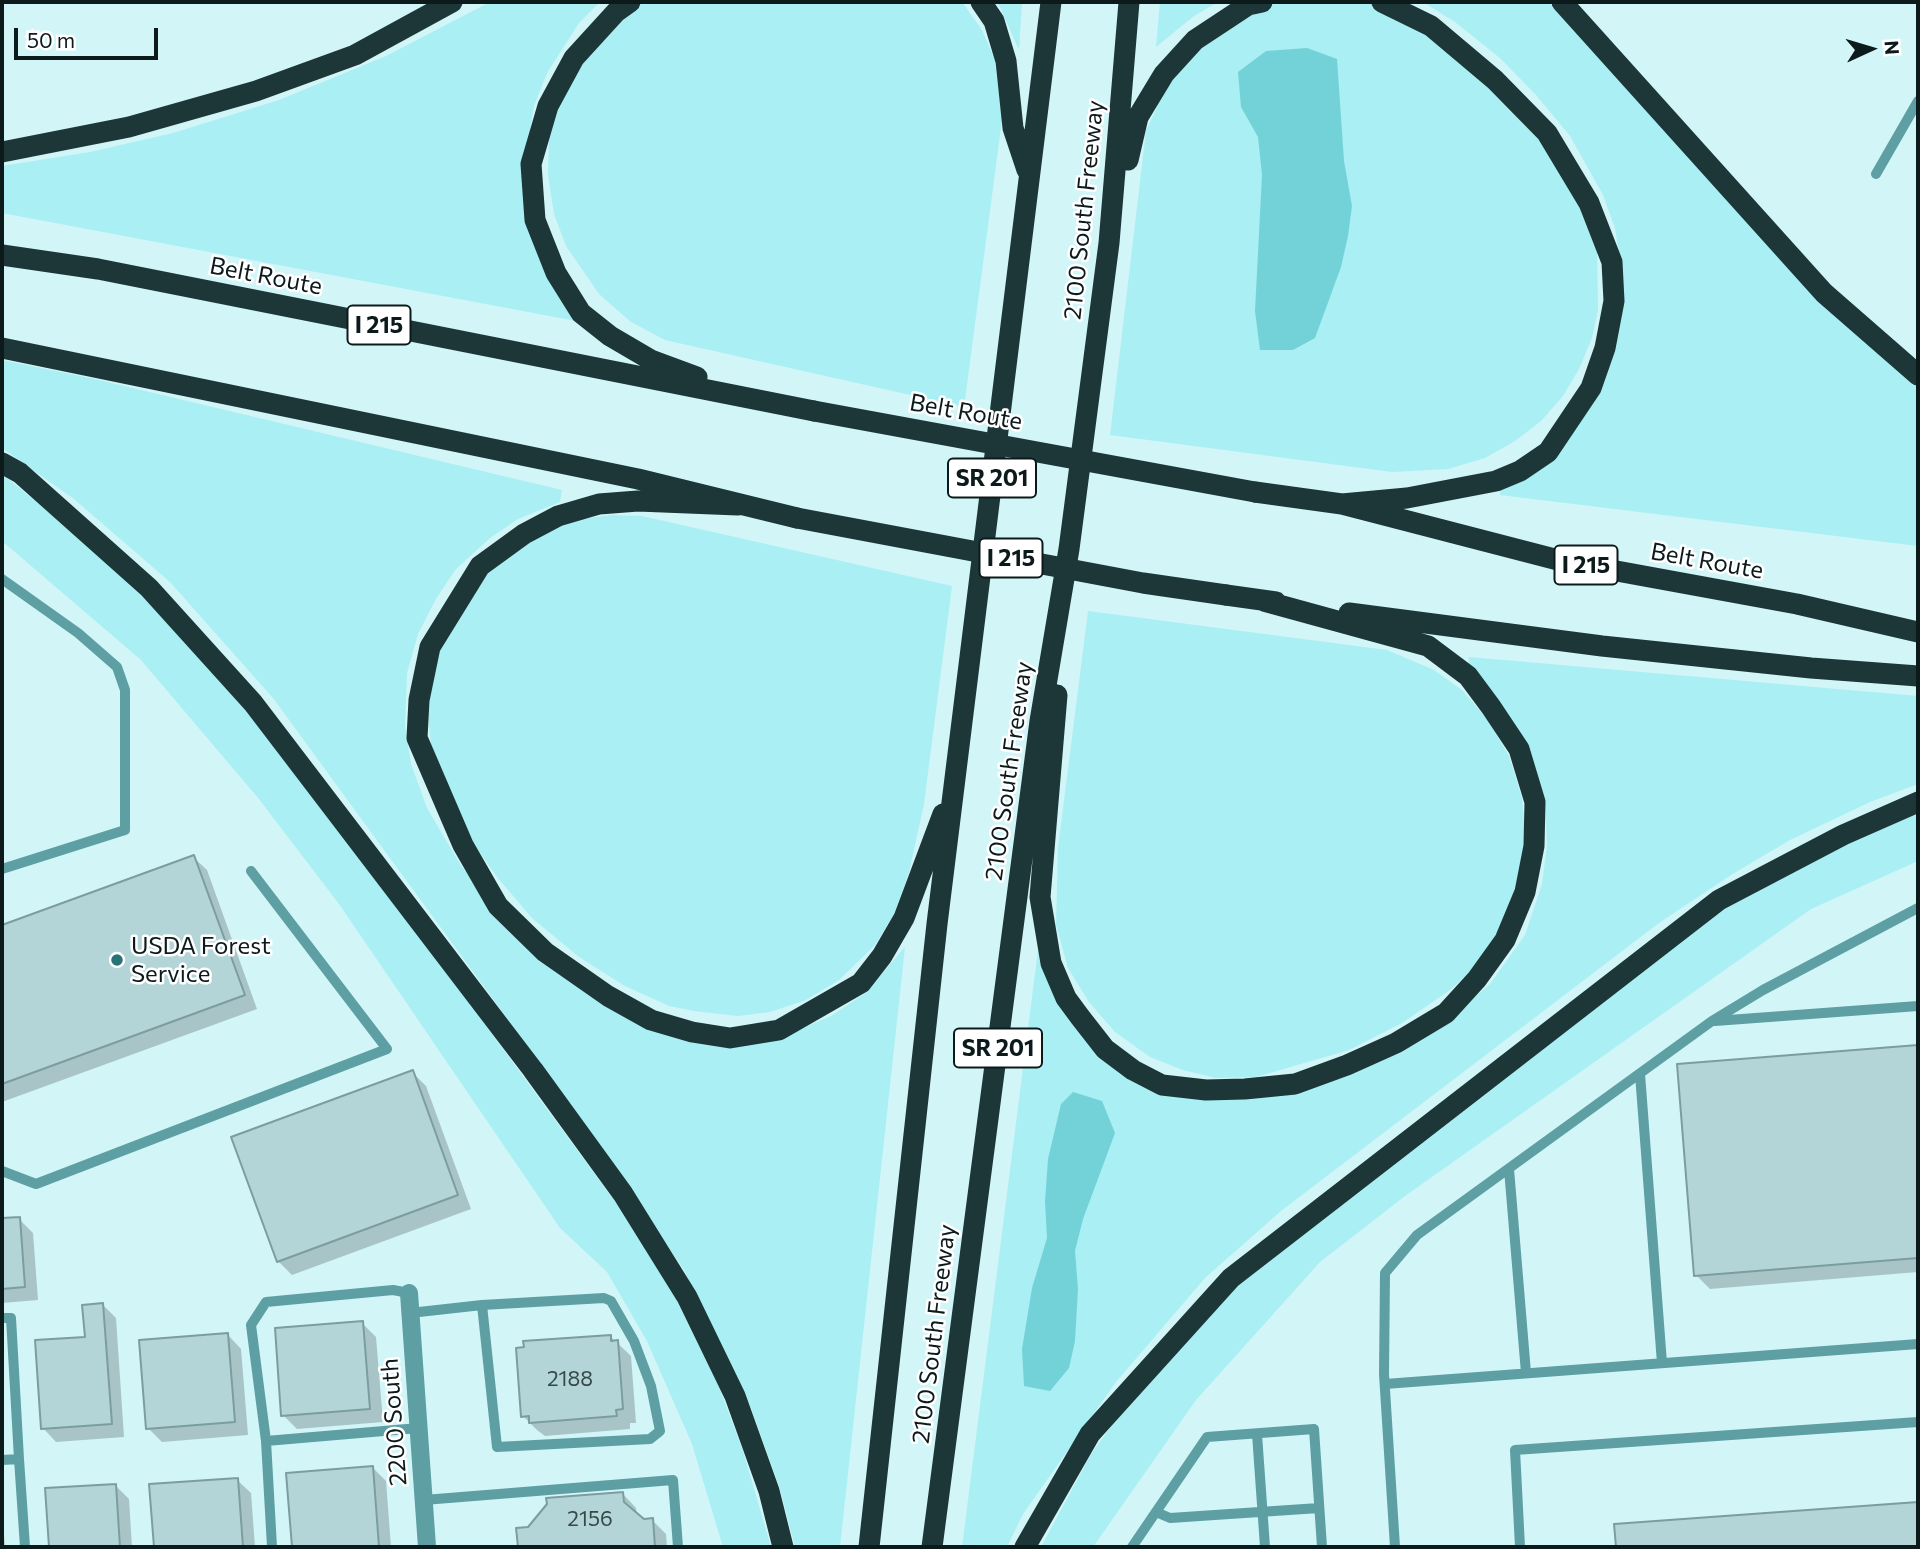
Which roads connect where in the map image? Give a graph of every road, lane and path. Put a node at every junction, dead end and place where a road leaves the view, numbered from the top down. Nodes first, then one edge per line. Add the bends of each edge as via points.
1 (452, 2) edge
2 (630, 2) edge
3 (981, 2) edge
4 (1051, 2) edge
5 (1129, 2) edge
6 (1262, 2) edge
7 (1382, 2) edge
8 (1562, 2) edge
9 (1918, 101) edge
10 (2, 152) edge
11 (1876, 174) dead end
12 (1029, 176) junction
13 (1109, 243) junction
14 (2, 255) edge
15 (2, 348) edge
16 (1918, 375) edge
17 (755, 399) junction
18 (2, 463) edge
19 (1342, 504) junction
20 (737, 505) junction
21 (1069, 550) junction
22 (2, 579) edge
23 (1264, 601) junction
24 (1918, 632) edge
25 (1918, 676) edge
26 (956, 779) junction
27 (1918, 802) edge
28 (2, 869) edge
29 (251, 871) dead end
30 (1918, 908) edge
31 (1918, 1006) edge
32 (1712, 1021) junction
33 (1640, 1074) junction
34 (1510, 1169) junction
35 (2, 1171) edge
36 (409, 1293) joint
37 (482, 1305) junction
38 (410, 1312) junction
39 (2, 1318) edge
40 (1918, 1343) edge
41 (1662, 1363) junction
42 (1526, 1373) junction
43 (1385, 1384) junction
44 (1918, 1422) edge
45 (419, 1428) junction
46 (1257, 1434) junction
47 (266, 1441) junction
48 (19, 1459) junction
49 (2, 1460) edge
50 (424, 1500) junction
51 (1319, 1508) junction
52 (1156, 1512) junction
53 (1262, 1512) junction
54 (24, 1547) edge
55 (272, 1547) edge
56 (427, 1547) edge
57 (678, 1547) edge
58 (783, 1547) edge
59 (869, 1547) edge
60 (932, 1547) edge
61 (1026, 1547) edge
62 (1132, 1547) edge
63 (1265, 1547) edge
64 (1322, 1547) edge
65 (1395, 1547) edge
66 (1520, 1547) edge

1 - 10 highway via 355,55 256,91 129,127
2 - 17 highway via 574,58 548,106 531,164 535,220 556,273 581,313 651,360
3 - 12 highway via 994,22 1006,61 1013,128
4 - 12 highway, 2100 South Freeway / SR 201
5 - 13 highway, 2100 South Freeway / SR 201
6 - 13 highway via 1248,5 1195,40 1164,74 1138,117
7 - 19 highway via 1431,26 1547,132 1589,202 1612,262 1615,301 1591,388 1548,452 1496,481 1407,498
8 - 16 highway via 1824,293
9 - 11 lane
12 - 26 highway, 2100 South Freeway / SR 201
13 - 21 highway, 2100 South Freeway / SR 201
14 - 17 highway, Belt Route / I 215 via 97,269
15 - 20 highway, I 215 via 638,479
17 - 19 highway, Belt Route / I 215, bridge via 1255,492
18 - 58 highway via 20,473 149,587 253,704 614,1183 653,1239 735,1396
19 - 24 highway, Belt Route / I 215 via 1562,561 1797,604
20 - 23 highway, I 215, bridge via 1143,583
20 - 26 highway via 638,501 598,504 558,516 480,566 430,647 417,738 463,845 498,906 545,952 651,1020 730,1038 779,1030 861,983 882,956 904,918
21 - 23 highway via 1040,897 1051,963 1066,998 1105,1049 1162,1085 1206,1090 1295,1084 1396,1043 1446,1013 1477,979 1505,940 1525,892 1534,846 1535,802 1519,748 1468,676 1428,646
21 - 60 highway, 2100 South Freeway / SR 201 via 1040,721
22 - 28 lane via 117,667 125,690 125,830
23 - 25 highway, I 215 via 1602,646
26 - 59 highway, 2100 South Freeway / SR 201
27 - 61 highway via 1843,835 1719,900 1231,1279 1090,1434
29 - 35 lane via 387,1049 36,1184
30 - 32 lane
31 - 32 lane
32 - 33 lane
33 - 34 lane
33 - 41 lane
34 - 42 lane
34 - 43 lane via 1417,1235 1385,1273
36 - 38 street, 2200 South
36 - 47 lane via 393,1290 266,1302 251,1325
37 - 37 lane via 611,1301 634,1341 651,1386 660,1431 650,1439 496,1447
37 - 38 lane
38 - 45 street, 2200 South
39 - 48 lane via 10,1318
40 - 41 lane
41 - 42 lane
42 - 43 lane
43 - 65 lane
44 - 66 lane via 1515,1450
45 - 47 lane
45 - 50 street, 2200 South
46 - 51 lane via 1314,1429
46 - 52 lane via 1207,1437
46 - 53 lane
47 - 55 lane
48 - 49 lane
48 - 54 lane
50 - 56 street, 2200 South
50 - 57 lane via 673,1480
51 - 53 lane
51 - 64 lane
52 - 53 lane via 1170,1518
52 - 62 lane
53 - 63 lane

